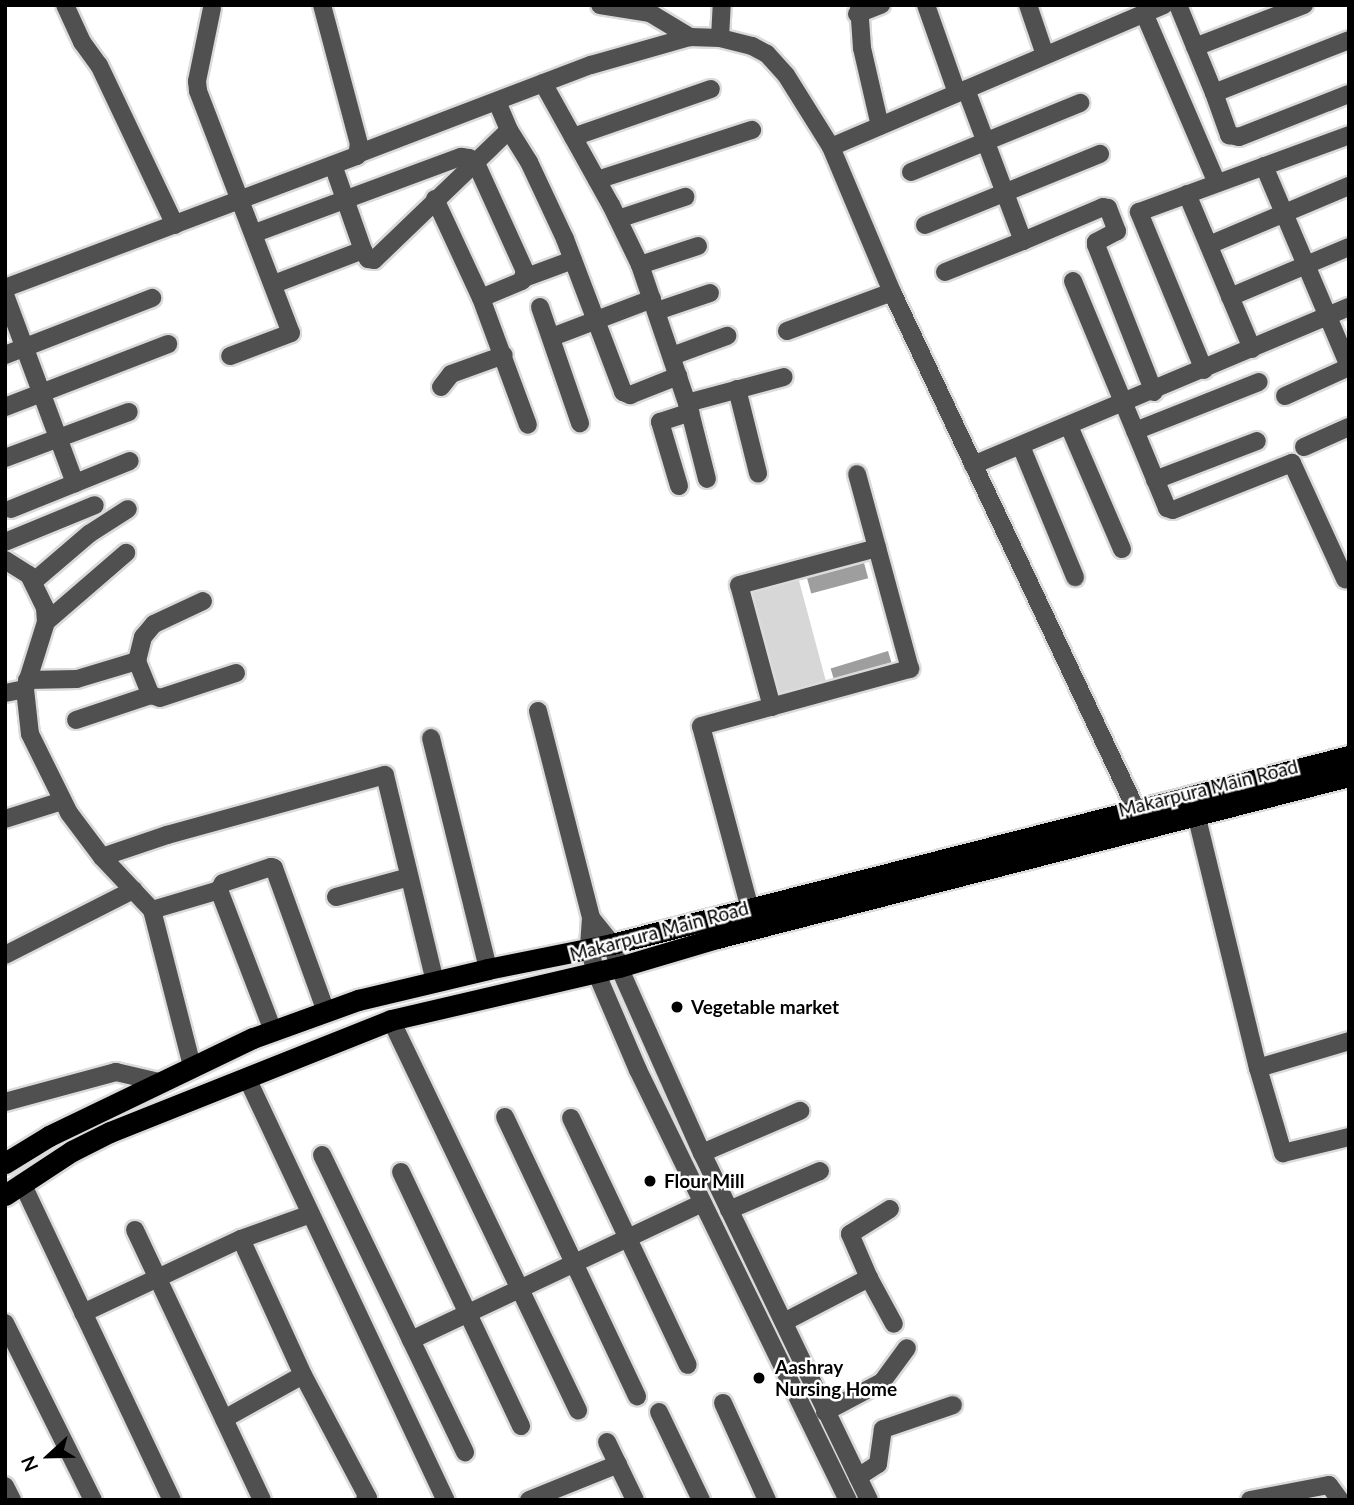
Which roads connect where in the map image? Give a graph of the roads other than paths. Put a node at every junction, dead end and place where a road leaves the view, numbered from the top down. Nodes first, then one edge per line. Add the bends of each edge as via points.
1 (65, 5) edge
2 (322, 5) edge
3 (600, 5) edge
4 (722, 5) edge
5 (881, 5) edge
6 (926, 5) edge
7 (1028, 5) edge
8 (1164, 5) edge
9 (1178, 5) edge
10 (1304, 5) edge
11 (212, 8) dead end
12 (858, 10) edge
13 (1144, 13) junction
14 (690, 37) junction
15 (720, 38) junction
16 (1349, 40) edge
17 (1195, 47) junction
18 (1045, 55) junction
19 (543, 83) junction
20 (710, 89) dead end
21 (961, 91) junction
22 (1214, 93) junction
23 (1349, 94) edge
24 (497, 102) junction
25 (1080, 103) dead end
26 (880, 126) junction
27 (509, 130) junction
28 (752, 130) dead end
29 (1349, 135) edge
30 (573, 137) junction
31 (986, 141) junction
32 (831, 147) junction
33 (360, 153) junction
34 (1100, 154) dead end
35 (475, 161) junction
36 (333, 165) junction
37 (1264, 166) junction
38 (911, 172) dead end
39 (597, 180) junction
40 (1217, 183) junction
41 (1349, 186) edge
42 (1005, 193) junction
43 (1187, 194) junction
44 (685, 197) dead end
45 (345, 198) junction
46 (243, 199) junction
47 (435, 200) junction
48 (1284, 214) junction
49 (618, 219) junction
50 (174, 225) junction
51 (925, 225) dead end
52 (255, 233) junction
53 (1023, 241) junction
54 (1209, 245) junction
55 (698, 246) dead end
56 (1349, 247) edge
57 (363, 250) junction
58 (573, 260) junction
59 (639, 265) junction
60 (1305, 265) junction
61 (945, 272) dead end
62 (524, 278) junction
63 (1073, 281) dead end
64 (274, 284) junction
65 (5, 288) edge
66 (710, 292) dead end
67 (892, 292) junction
68 (5, 295) edge
69 (1230, 297) junction
70 (152, 298) dead end
71 (481, 298) junction
72 (655, 305) junction
73 (540, 307) dead end
74 (1349, 307) edge
75 (1327, 317) junction
76 (596, 320) junction
77 (787, 331) dead end
78 (727, 336) dead end
79 (552, 337) junction
80 (169, 344) dead end
81 (25, 347) junction
82 (1252, 349) junction
83 (5, 355) edge
84 (504, 355) junction
85 (230, 356) dead end
86 (672, 356) junction
87 (1349, 367) edge
88 (1204, 370) junction
89 (678, 376) junction
90 (784, 377) dead end
91 (1259, 382) dead end
92 (440, 387) dead end
93 (737, 389) junction
94 (1154, 392) junction
95 (42, 393) junction
96 (1285, 396) dead end
97 (1123, 404) junction
98 (5, 407) edge
99 (689, 407) junction
100 (129, 412) dead end
101 (580, 423) dead end
102 (528, 425) dead end
103 (1069, 426) junction
104 (1349, 427) edge
105 (1135, 431) junction
106 (58, 438) junction
107 (1256, 441) dead end
108 (1021, 446) junction
109 (1304, 447) dead end
110 (5, 458) edge
111 (130, 461) dead end
112 (973, 465) junction
113 (758, 473) dead end
114 (858, 474) dead end
115 (707, 479) dead end
116 (1155, 480) junction
117 (75, 483) junction
118 (679, 486) dead end
119 (94, 505) dead end
120 (11, 509) dead end
121 (128, 509) dead end
122 (5, 542) edge
123 (877, 548) junction
124 (1122, 549) dead end
125 (126, 553) dead end
126 (5, 559) edge
127 (1075, 577) dead end
128 (1345, 579) dead end
129 (33, 582) junction
130 (203, 601) dead end
131 (46, 622) junction
132 (137, 660) junction
133 (236, 673) dead end
134 (26, 685) junction
135 (5, 693) edge
136 (151, 695) junction
137 (772, 707) junction
138 (538, 712) dead end
139 (76, 720) dead end
140 (431, 738) dead end
141 (1349, 756) edge
142 (1349, 776) edge
143 (62, 801) junction
144 (1196, 814) junction
145 (1140, 818) junction
146 (5, 819) edge
147 (102, 857) junction
148 (409, 877) junction
149 (133, 890) junction
150 (219, 890) junction
151 (336, 897) dead end
152 (750, 909) junction
153 (152, 910) junction
154 (591, 918) junction
155 (612, 944) junction
156 (589, 948) junction
157 (5, 955) edge
158 (619, 967) junction
159 (488, 969) junction
160 (596, 972) junction
161 (435, 982) junction
162 (326, 1012) junction
163 (391, 1020) junction
164 (273, 1031) junction
165 (1349, 1041) edge
166 (192, 1066) junction
167 (1258, 1068) junction
168 (247, 1078) junction
169 (159, 1082) junction
170 (5, 1102) edge
171 (800, 1111) dead end
172 (505, 1116) dead end
173 (571, 1118) dead end
174 (1349, 1137) edge
175 (702, 1153) junction
176 (322, 1155) dead end
177 (5, 1163) edge
178 (820, 1171) dead end
179 (401, 1172) dead end
180 (13, 1189) edge
181 (702, 1203) junction
182 (890, 1209) dead end
183 (729, 1210) junction
184 (312, 1214) junction
185 (135, 1230) dead end
186 (628, 1238) junction
187 (241, 1239) junction
188 (575, 1263) junction
189 (155, 1278) junction
190 (869, 1278) junction
191 (764, 1282) junction
192 (520, 1289) junction
193 (745, 1291) junction
194 (83, 1313) junction
195 (466, 1314) junction
196 (784, 1322) junction
197 (5, 1323) edge
198 (894, 1324) dead end
199 (411, 1340) junction
200 (907, 1348) dead end
201 (688, 1365) dead end
202 (303, 1375) junction
203 (637, 1396) dead end
204 (723, 1402) dead end
205 (953, 1405) dead end
206 (578, 1410) dead end
207 (659, 1412) dead end
208 (825, 1412) junction
209 (224, 1419) junction
210 (521, 1426) dead end
211 (607, 1442) dead end
212 (465, 1452) dead end
213 (618, 1464) junction
214 (858, 1477) junction
215 (5, 1486) edge
216 (843, 1498) edge
217 (367, 1499) edge
218 (12, 1500) edge
219 (93, 1500) edge
220 (172, 1500) edge
221 (262, 1500) edge
222 (446, 1500) edge
223 (529, 1500) edge
224 (635, 1500) edge
225 (701, 1500) edge
226 (767, 1500) edge
227 (869, 1500) edge
228 (1250, 1500) edge
229 (1340, 1500) edge

1 - 50 street via 99,65
2 - 33 street
3 - 14 street via 650,13
4 - 15 street
5 - 12 street
6 - 21 street
7 - 18 street
8 - 13 street
9 - 17 street
10 - 17 street
11 - 46 street via 197,81
12 - 26 street
13 - 18 street
13 - 40 street
14 - 15 street
14 - 19 street
15 - 32 street via 767,54 786,75
16 - 22 street
17 - 22 street
18 - 21 street
19 - 24 street
19 - 30 street
20 - 30 street
21 - 26 street
21 - 31 street
22 - 23 street via 1230,135 1239,137
24 - 27 street
24 - 33 street
25 - 31 street
26 - 32 street
27 - 35 street
27 - 58 street via 529,162
28 - 39 street
29 - 37 street
30 - 39 street
31 - 38 street
31 - 42 street
32 - 67 street
33 - 36 street
34 - 42 street
35 - 45 street via 461,157
35 - 47 street
35 - 62 street via 525,271
36 - 45 street
36 - 46 street
37 - 40 street
37 - 48 street
39 - 49 street
40 - 43 street
41 - 48 street
42 - 51 street
42 - 53 street
43 - 54 street
43 - 88 street via 1139,212
44 - 49 street
45 - 52 street
45 - 57 street
46 - 50 street
46 - 52 street
47 - 57 street via 374,260
47 - 71 street
48 - 54 street
48 - 60 street
49 - 59 street
50 - 65 street
52 - 64 street
53 - 61 street
53 - 94 street via 1108,208 1117,231 1096,246
54 - 69 street
55 - 59 street
56 - 60 street
57 - 64 street
58 - 62 street
58 - 76 street
59 - 72 street
60 - 69 street
60 - 75 street
62 - 71 street
63 - 97 street
64 - 85 street via 291,333
66 - 72 street
67 - 77 street
67 - 112 street
68 - 81 street
69 - 82 street
70 - 81 street
71 - 84 street
72 - 76 street
72 - 86 street
73 - 79 street
74 - 75 street
75 - 82 street
75 - 87 street
76 - 79 street
76 - 89 street via 626,395
78 - 86 street
79 - 101 street
80 - 95 street
81 - 83 street
81 - 95 street
82 - 88 street
84 - 92 street via 451,374
84 - 102 street
86 - 89 street
87 - 96 street
88 - 94 street
89 - 99 street
90 - 93 street
91 - 105 street
93 - 99 street
93 - 113 street
94 - 97 street
95 - 98 street
95 - 106 street
97 - 103 street
97 - 105 street
99 - 115 street
99 - 118 street via 660,422
100 - 106 street
103 - 108 street
103 - 124 street
104 - 109 street
105 - 116 street
106 - 110 street
106 - 117 street
107 - 116 street
108 - 112 street
108 - 127 street
111 - 117 street
112 - 145 street
114 - 123 street
116 - 128 street via 1167,508 1173,510 1292,463
117 - 120 street
119 - 122 street
121 - 129 street via 89,534
123 - 137 street via 910,669
123 - 137 street via 739,585
125 - 131 street
126 - 129 street
129 - 131 street
130 - 132 street via 154,624 143,637
131 - 134 street
132 - 134 street via 77,678
132 - 136 street
133 - 136 street via 160,698
134 - 135 street
134 - 143 street via 30,734
136 - 139 street
137 - 152 street via 701,726
138 - 154 street
140 - 159 street
141 - 145 highway, Makarpura Main Road
142 - 144 highway, Makarpura Main Road
143 - 146 street
143 - 147 street
144 - 145 highway, Makarpura Main Road
144 - 167 street
145 - 152 highway, Makarpura Main Road
145 - 158 highway, Makarpura Main Road
147 - 148 street via 383,775
147 - 149 street
148 - 151 street
148 - 161 street
149 - 153 street
149 - 157 street
150 - 153 street
150 - 162 street via 223,884 274,868
150 - 164 street
152 - 155 highway, Makarpura Main Road
153 - 166 street
154 - 155 street
154 - 156 street
155 - 156 highway, Makarpura Main Road
155 - 158 street
156 - 159 highway, Makarpura Main Road
156 - 160 street
158 - 160 highway, Makarpura Main Road
158 - 175 street
159 - 161 highway, Makarpura Main Road
160 - 163 highway, Makarpura Main Road
160 - 181 street
161 - 162 highway, Makarpura Main Road
162 - 164 highway, Makarpura Main Road
163 - 168 highway, Makarpura Main Road
163 - 192 street
164 - 166 highway, Makarpura Main Road
165 - 167 street
166 - 169 highway, Makarpura Main Road
167 - 174 street via 1283,1153
168 - 180 highway, Makarpura Main Road via 110,1132
168 - 184 street
169 - 170 street via 116,1072
169 - 177 highway, Makarpura Main Road
171 - 175 street
172 - 188 street
173 - 186 street
175 - 183 street
176 - 199 street
178 - 183 street
179 - 195 street
180 - 194 street
181 - 186 street
181 - 193 street
182 - 190 street via 850,1234
183 - 191 street
184 - 187 street
184 - 222 street
185 - 189 street
186 - 188 street
186 - 201 street
187 - 189 street
187 - 202 street
188 - 192 street
188 - 203 street
189 - 194 street
189 - 209 street
190 - 196 street
190 - 198 street
191 - 193 street
191 - 196 street
192 - 195 street
192 - 206 street
193 - 216 street
194 - 220 street
195 - 199 street
195 - 210 street
196 - 208 street
197 - 219 street
199 - 212 street
200 - 208 street via 882,1382
202 - 209 street
202 - 217 street
204 - 226 street
205 - 214 street via 883,1429 878,1464
207 - 225 street
208 - 214 street
209 - 221 street
211 - 213 street
213 - 223 street
213 - 224 street
214 - 227 street
215 - 218 street
228 - 229 street via 1329,1485

